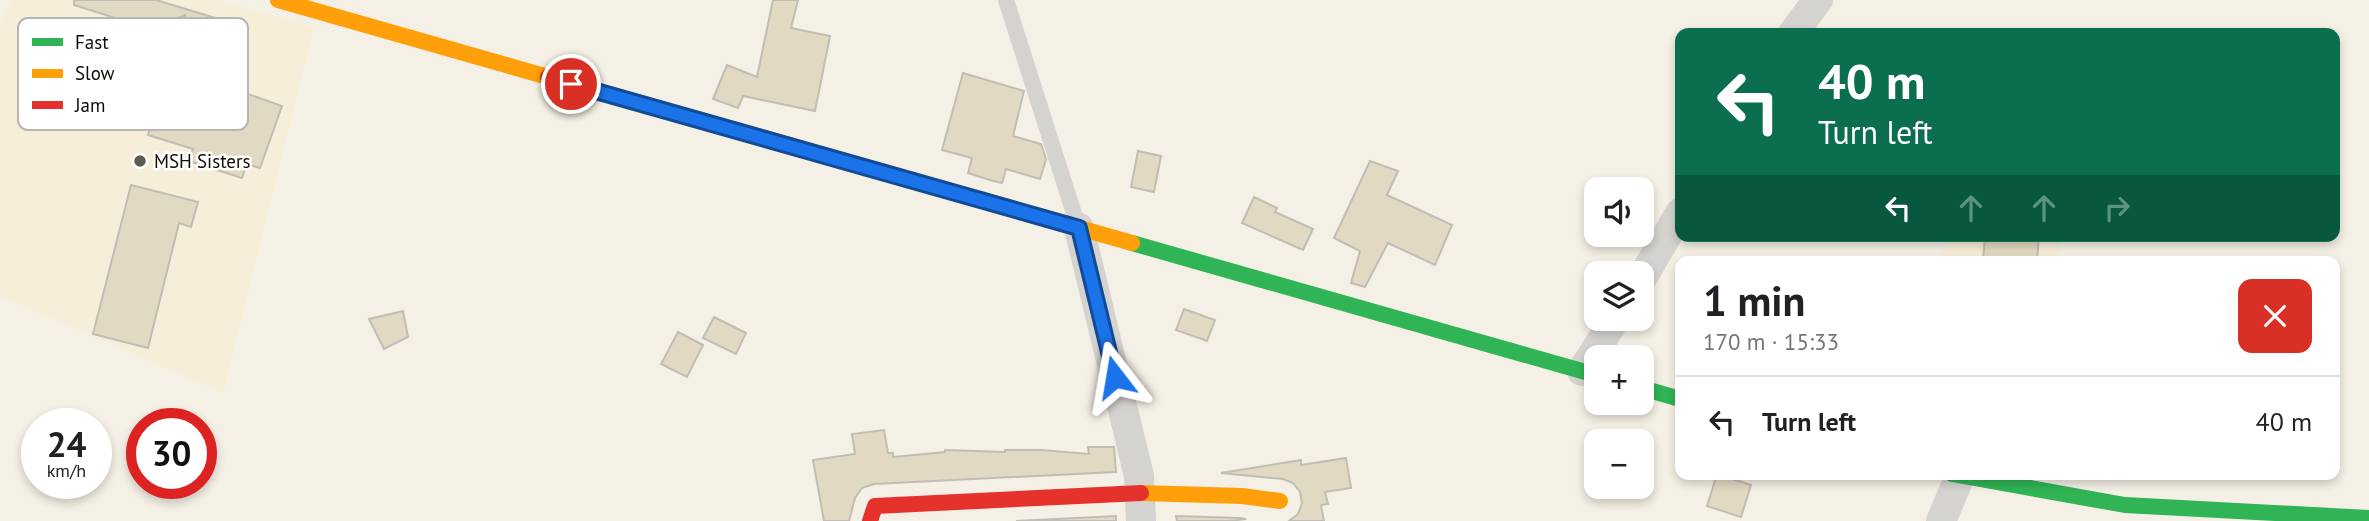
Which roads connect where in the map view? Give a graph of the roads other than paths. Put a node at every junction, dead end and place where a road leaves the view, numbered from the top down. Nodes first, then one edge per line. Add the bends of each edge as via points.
1 (278, 0) edge
2 (1006, 0) edge
3 (1818, 0) edge
4 (1797, 28) edge
5 (1675, 222) edge
6 (1079, 228) junction
7 (1652, 261) edge
8 (1584, 372) edge
9 (1654, 391) edge
10 (1675, 397) edge
11 (1954, 480) edge
12 (1984, 480) edge
13 (1280, 501) dead end
14 (1140, 507) edge
15 (1243, 508) edge
16 (2369, 519) edge
17 (870, 521) edge
18 (1941, 521) edge

1 - 6 street
2 - 6 lane
3 - 4 street
5 - 7 street
6 - 8 street
6 - 14 street via 1139,476
9 - 10 street
11 - 18 street
12 - 16 street via 2125,505
13 - 15 street
14 - 15 street
14 - 17 street via 875,506

